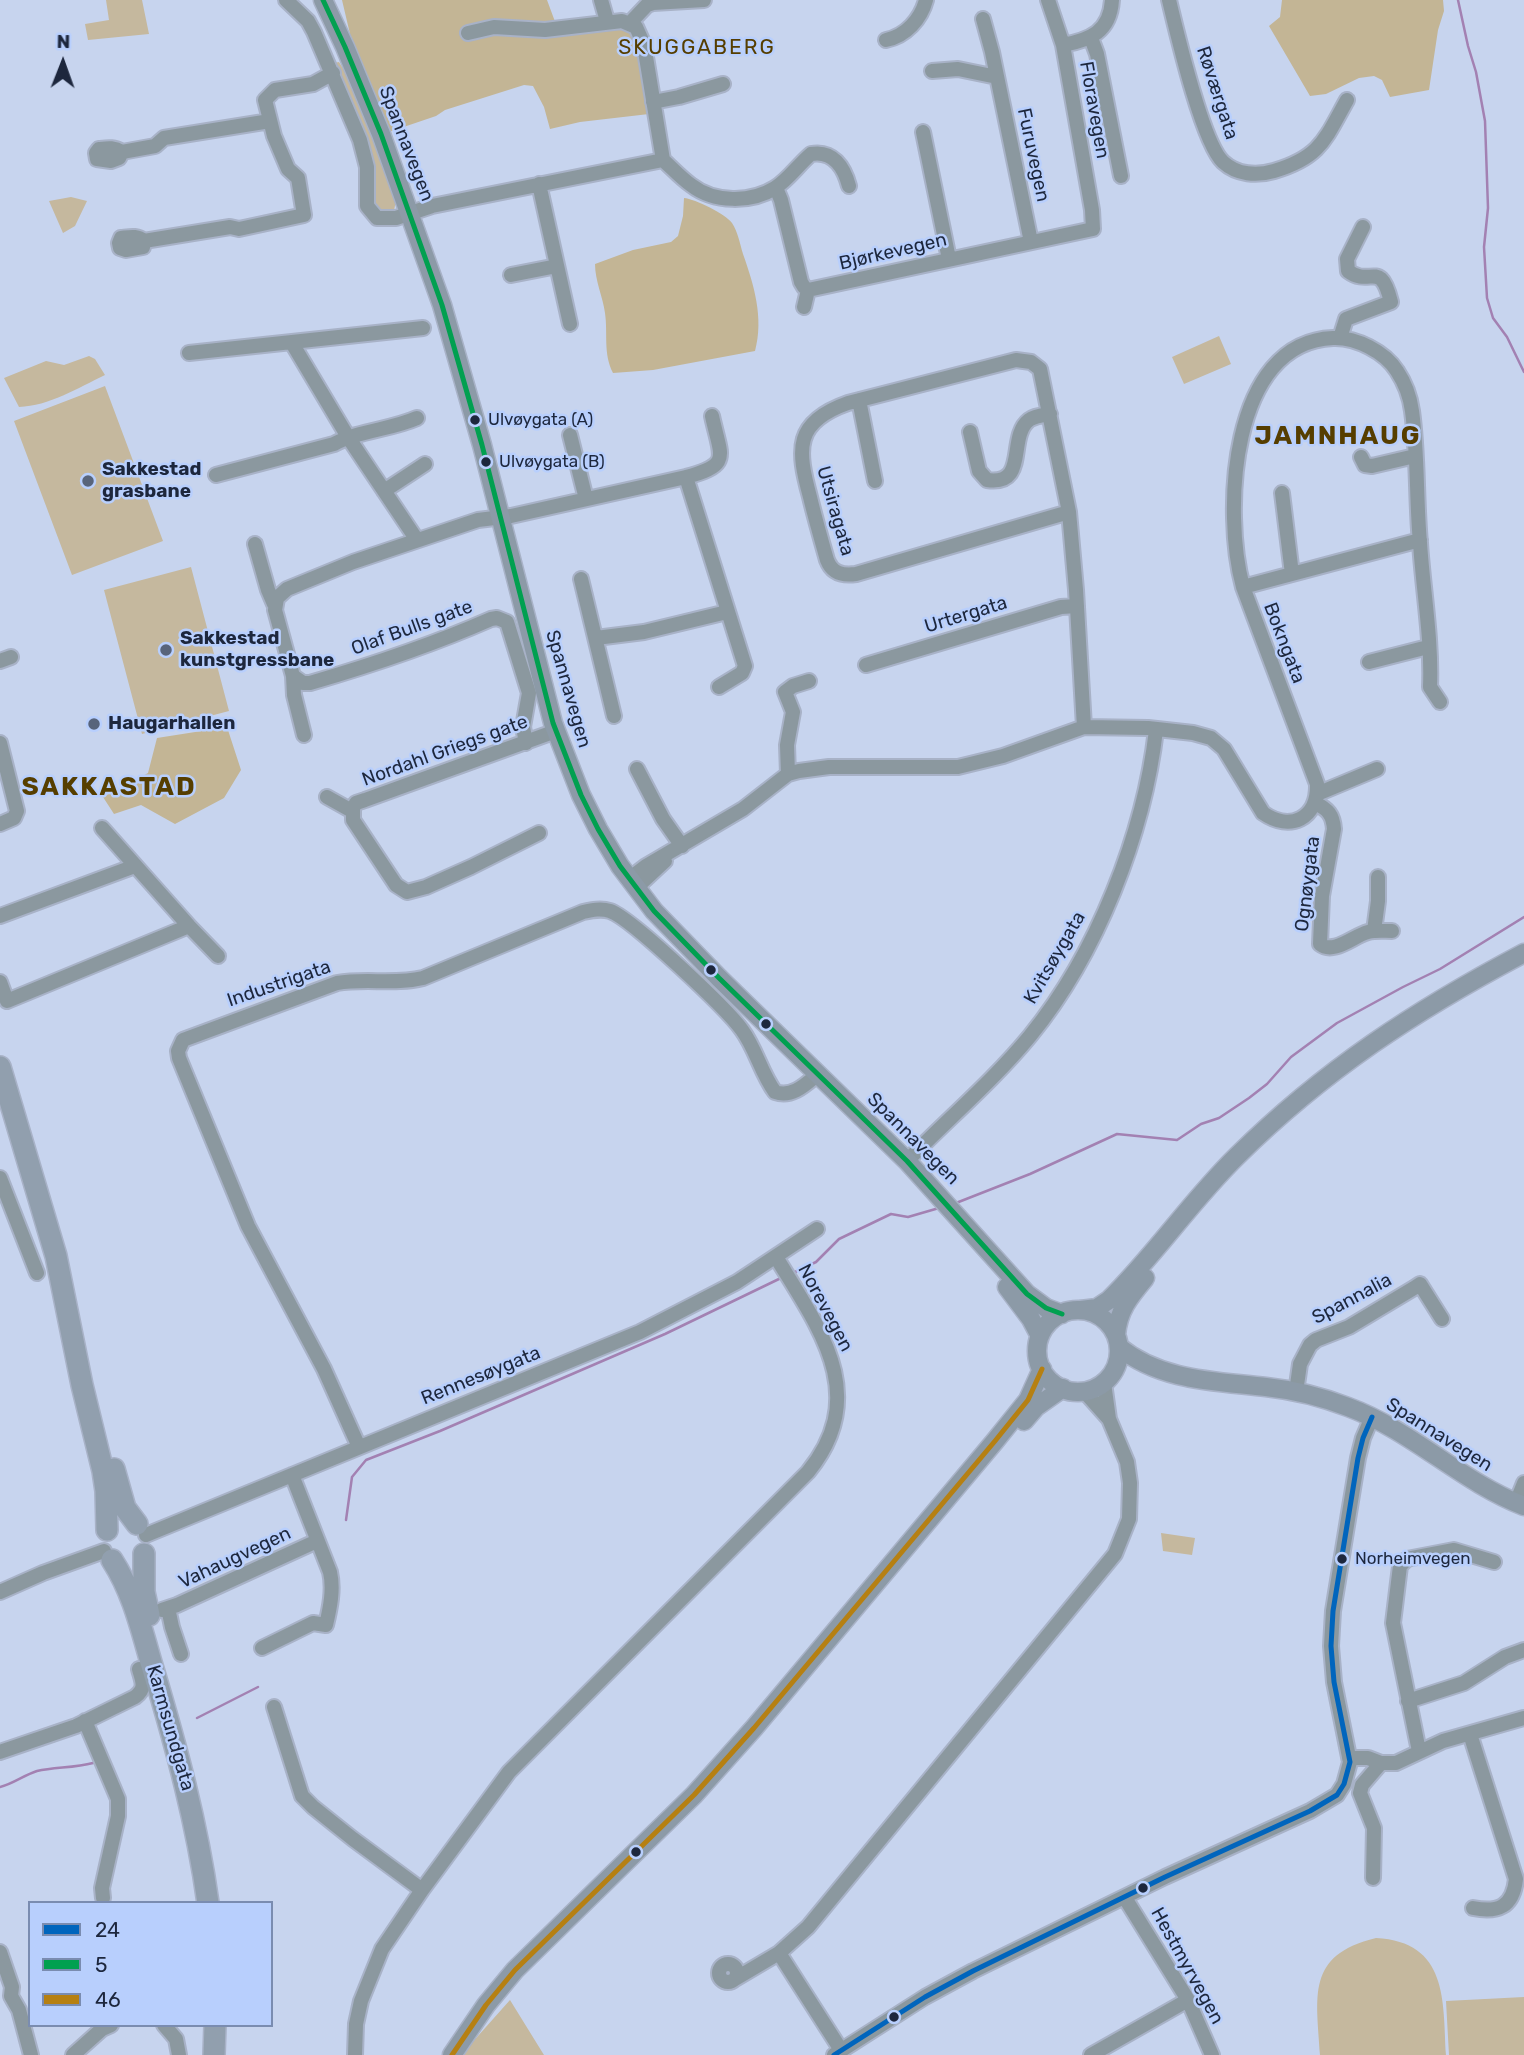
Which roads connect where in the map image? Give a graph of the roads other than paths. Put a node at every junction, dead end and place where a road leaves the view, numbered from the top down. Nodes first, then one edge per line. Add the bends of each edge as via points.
1 (286, 0) edge
2 (323, 0) edge
3 (330, 0) edge
4 (601, 0) edge
5 (704, 0) edge
6 (926, 0) edge
7 (1048, 0) edge
8 (1112, 0) edge
9 (1169, 0) edge
10 (983, 19) dead end
11 (334, 21) junction
12 (607, 22) junction
13 (630, 23) junction
14 (468, 33) dead end
15 (1091, 38) junction
16 (886, 40) dead end
17 (1063, 45) junction
18 (932, 71) dead end
19 (333, 73) junction
20 (997, 77) junction
21 (723, 84) dead end
22 (1347, 100) dead end
23 (653, 102) junction
24 (270, 121) junction
25 (923, 132) dead end
26 (121, 152) dead end
27 (663, 160) junction
28 (1121, 176) dead end
29 (539, 184) junction
30 (849, 186) dead end
31 (776, 187) junction
32 (410, 213) junction
33 (1363, 227) dead end
34 (1093, 229) joint
35 (144, 241) dead end
36 (1031, 242) junction
37 (949, 260) junction
38 (557, 266) junction
39 (511, 275) dead end
40 (808, 290) junction
41 (804, 307) dead end
42 (570, 324) dead end
43 (423, 328) dead end
44 (1340, 338) junction
45 (292, 343) junction
46 (189, 353) dead end
47 (859, 400) junction
48 (1050, 414) junction
49 (712, 416) dead end
50 (417, 418) dead end
51 (970, 432) dead end
52 (570, 435) dead end
53 (348, 437) junction
54 (1415, 456) junction
55 (1361, 457) dead end
56 (425, 464) dead end
57 (216, 475) dead end
58 (685, 477) junction
59 (875, 481) dead end
60 (384, 491) junction
61 (1282, 493) dead end
62 (586, 499) junction
63 (1069, 512) junction
64 (500, 517) junction
65 (416, 540) junction
66 (1419, 540) junction
67 (255, 544) dead end
68 (1292, 574) junction
69 (581, 579) dead end
70 (1242, 587) junction
71 (274, 604) junction
72 (1077, 606) junction
73 (727, 612) junction
74 (596, 638) junction
75 (1428, 647) junction
76 (1369, 662) dead end
77 (866, 666) dead end
78 (293, 676) junction
79 (808, 681) dead end
80 (719, 687) dead end
81 (1440, 702) dead end
82 (614, 716) dead end
83 (1084, 727) junction
84 (1156, 730) junction
85 (556, 731) junction
86 (304, 735) dead end
87 (0, 743) edge
88 (526, 743) junction
89 (637, 769) dead end
90 (1377, 769) dead end
91 (788, 774) junction
92 (327, 797) dead end
93 (1316, 799) junction
94 (352, 811) junction
95 (0, 824) edge
96 (102, 828) dead end
97 (540, 833) dead end
98 (681, 846) junction
99 (135, 866) junction
100 (1378, 877) dead end
101 (633, 884) junction
102 (0, 916) edge
103 (189, 926) junction
104 (1374, 931) junction
105 (1392, 932) dead end
106 (1524, 953) edge
107 (218, 956) dead end
108 (1524, 964) edge
109 (0, 982) edge
110 (0, 1067) edge
111 (818, 1074) junction
112 (907, 1161) junction
113 (0, 1178) edge
114 (817, 1228) dead end
115 (980, 1242) junction
116 (56, 1255) junction
117 (776, 1257) junction
118 (37, 1273) dead end
119 (1080, 1310) junction
120 (1062, 1314) junction
121 (1442, 1319) dead end
122 (1040, 1336) junction
123 (1118, 1341) junction
124 (1042, 1369) junction
125 (1165, 1372) junction
126 (1109, 1376) junction
127 (1063, 1388) junction
128 (1083, 1391) junction
129 (1296, 1392) junction
130 (1372, 1417) junction
131 (1109, 1419) junction
132 (359, 1447) junction
133 (292, 1475) junction
134 (1524, 1483) edge
135 (1520, 1505) edge
136 (142, 1538) junction
137 (317, 1541) junction
138 (108, 1547) junction
139 (1494, 1562) dead end
140 (0, 1592) edge
141 (262, 1648) dead end
142 (1524, 1650) edge
143 (181, 1654) dead end
144 (139, 1669) dead end
145 (1408, 1701) junction
146 (274, 1707) dead end
147 (1524, 1718) edge
148 (85, 1721) junction
149 (1469, 1734) junction
150 (1419, 1751) junction
151 (0, 1752) edge
152 (1349, 1758) junction
153 (1381, 1763) junction
154 (1373, 1878) dead end
155 (422, 1889) junction
156 (103, 1898) dead end
157 (1125, 1898) junction
158 (208, 1901) edge
159 (215, 1901) edge
160 (1473, 1908) dead end
161 (0, 1952) edge
162 (779, 1952) junction
163 (735, 1979) dead end
164 (1188, 2000) junction
165 (106, 2027) edge
166 (166, 2027) edge
167 (215, 2027) edge
168 (224, 2027) edge
169 (838, 2052) edge
170 (32, 2055) edge
171 (73, 2055) edge
172 (179, 2055) edge
173 (214, 2055) edge
174 (224, 2055) edge
175 (355, 2055) edge
176 (452, 2055) edge
177 (463, 2055) edge
178 (1091, 2055) edge
179 (1212, 2055) edge

1 - 19 street via 308,21
2 - 11 main road, Spannavegen
3 - 11 main road, Spannavegen
4 - 12 street
5 - 13 street via 653,3
6 - 16 street via 917,20
7 - 17 street, Floravegen
8 - 15 street via 1108,18
9 - 22 street, Røværgata via 1210,140 1224,163 1236,170 1264,174 1304,158 1324,143
10 - 20 street, Furuvegen
11 - 32 main road, Spannavegen
12 - 13 street
12 - 14 street via 545,30 494,26
13 - 23 street via 641,34
15 - 17 street
15 - 28 street
17 - 34 street, Floravegen
18 - 20 street via 958,69
19 - 24 street via 313,84 269,94 265,100
19 - 32 street via 364,150 369,210 383,219
20 - 36 street, Furuvegen
21 - 23 street
23 - 27 street
24 - 26 street via 164,138 155,146
24 - 35 street via 288,169 298,178 304,215
25 - 37 street
27 - 29 street
27 - 31 street via 692,186 714,196 740,199
29 - 32 street
29 - 38 street
30 - 31 street via 838,161 818,153 811,154
31 - 40 street
32 - 64 main road, Spannavegen via 443,304
33 - 44 street via 1347,259 1348,271 1381,278 1391,302 1350,316
34 - 36 street, Bjørkevegen
36 - 37 street, Bjørkevegen
37 - 40 street, Bjørkevegen
38 - 39 street
38 - 42 street
40 - 41 street
43 - 45 street
44 - 54 street via 1367,347 1396,369 1408,390
44 - 70 street, Bokngata via 1293,349 1273,366 1260,387 1237,459 1233,491 1233,532
45 - 46 street
45 - 53 street
47 - 48 street, Utsiragata via 1023,360 1040,369
47 - 59 street
47 - 63 street, Utsiragata via 828,411 813,423 801,451 820,535 834,571 856,574
48 - 51 street via 1032,418 1023,427 1011,473 1000,479 987,480 979,471
48 - 63 street, Utsiragata
49 - 58 street via 719,460 712,469
50 - 53 street
52 - 62 street
53 - 57 street
53 - 60 street
54 - 55 street via 1372,466 1365,465
54 - 66 street
56 - 60 street
58 - 62 street
58 - 73 street
60 - 65 street
61 - 68 street
62 - 64 street
63 - 72 street, Utsiragata
64 - 65 street
64 - 85 main road, Spannavegen
65 - 71 street via 287,589
66 - 68 street
66 - 75 street
67 - 71 street
68 - 70 street
69 - 74 street
70 - 93 street, Bokngata via 1313,774
71 - 78 street
72 - 77 street, Urtergata
72 - 83 street, Utsiragata
73 - 74 street
73 - 80 street via 745,666 742,673
74 - 82 street
75 - 76 street
75 - 81 street via 1430,687
78 - 86 street
78 - 88 street, Olaf Bulls gate via 310,683 391,659 491,620 503,620 511,628 529,693 523,727
79 - 91 street via 785,692 793,712
83 - 84 street
83 - 91 street via 958,768 829,767
84 - 93 street via 1211,738 1224,749 1257,805 1272,819 1303,818
84 - 112 street, Kvitsøygata via 1132,842 1074,969 1011,1058
85 - 88 street, Nordahl Griegs gate
85 - 101 main road, Spannavegen via 584,803
87 - 95 street via 17,811 14,818
88 - 94 street, Nordahl Griegs gate via 356,803
89 - 98 street
90 - 93 street
91 - 98 street via 743,809
92 - 94 street, Nordahl Griegs gate
93 - 104 street, Ognøygata via 1330,812 1335,829 1322,896 1320,944 1333,948
94 - 97 street, Nordahl Griegs gate via 353,820 390,877 407,892
96 - 99 street
98 - 101 street
99 - 102 street
99 - 103 street
100 - 104 street
101 - 111 main road, Spannavegen via 719,978
103 - 107 street
103 - 109 street via 7,1001
104 - 105 street, Ognøygata
106 - 119 main road via 1407,1019 1321,1081 1236,1156 1109,1300 1097,1308
108 - 123 main road via 1393,1040 1284,1125 1227,1183 1131,1295 1118,1316
110 - 116 highway, Karmsundgata
111 - 112 main road, Spannavegen
111 - 132 street, Industrigata via 796,1091 775,1092 729,1014 630,924 598,909 423,978 337,984 183,1041 177,1051 179,1058 248,1226 324,1369
112 - 115 main road, Spannavegen
113 - 118 street
114 - 117 street, Rennesøygata
115 - 120 main road via 1036,1302
115 - 122 main road
116 - 136 highway, Karmsundgata via 125,1508
116 - 138 highway, Karmsundgata via 103,1471
117 - 132 street, Rennesøygata via 640,1332
117 - 155 street, Norevegen via 836,1370 837,1417 822,1455 509,1772
119 - 120 main road
119 - 123 main road via 1102,1318
120 - 122 main road
121 - 129 street, Spannalia via 1420,1284 1414,1287 1310,1345 1300,1364
122 - 124 main road
123 - 125 main road, Spannavegen via 1140,1361
123 - 126 main road
124 - 127 main road
124 - 176 main road via 1028,1400 754,1728 694,1795 515,1970
125 - 126 main road, Spannavegen via 1135,1368
125 - 129 main road, Spannavegen
126 - 128 main road
126 - 131 street
127 - 128 main road
127 - 177 main road via 1020,1425 751,1748 531,1968
128 - 131 street
129 - 130 main road, Spannavegen
130 - 135 main road, Spannavegen
130 - 152 street via 1358,1458 1333,1611 1334,1682
131 - 162 street via 1127,1462 1130,1483 1129,1519 1115,1554 808,1927
132 - 133 street, Rennesøygata
133 - 136 street, Rennesøygata
133 - 137 street, Vahaugvegen
134 - 135 street
136 - 138 highway via 138,1560 127,1564
136 - 138 highway via 123,1520 114,1523
136 - 159 highway, Karmsundgata via 146,1604 194,1790
137 - 141 street, Vahaugvegen via 331,1577 327,1625 313,1623
137 - 143 street, Vahaugvegen via 165,1609
138 - 140 street
138 - 158 highway, Karmsundgata via 131,1595 162,1697 201,1852
139 - 145 street via 1454,1550 1407,1559 1400,1566 1393,1623
142 - 145 street via 1464,1683
144 - 148 street via 142,1692
145 - 150 street
146 - 155 street via 306,1801
147 - 149 street
148 - 151 street
148 - 156 street via 118,1799
149 - 150 street
149 - 160 street via 1516,1879 1514,1892 1501,1908
150 - 153 street via 1396,1763
152 - 153 street
152 - 157 street via 1337,1795
153 - 154 street via 1360,1793 1374,1828
155 - 175 street, Norevegen via 374,1967 356,2024
157 - 164 street, Hestmyrvegen
157 - 169 street via 973,1971
161 - 170 street
162 - 163 street
162 - 169 street
164 - 178 street
164 - 179 street, Hestmyrvegen
165 - 171 street
166 - 172 street via 176,2039
167 - 173 highway
168 - 174 highway

